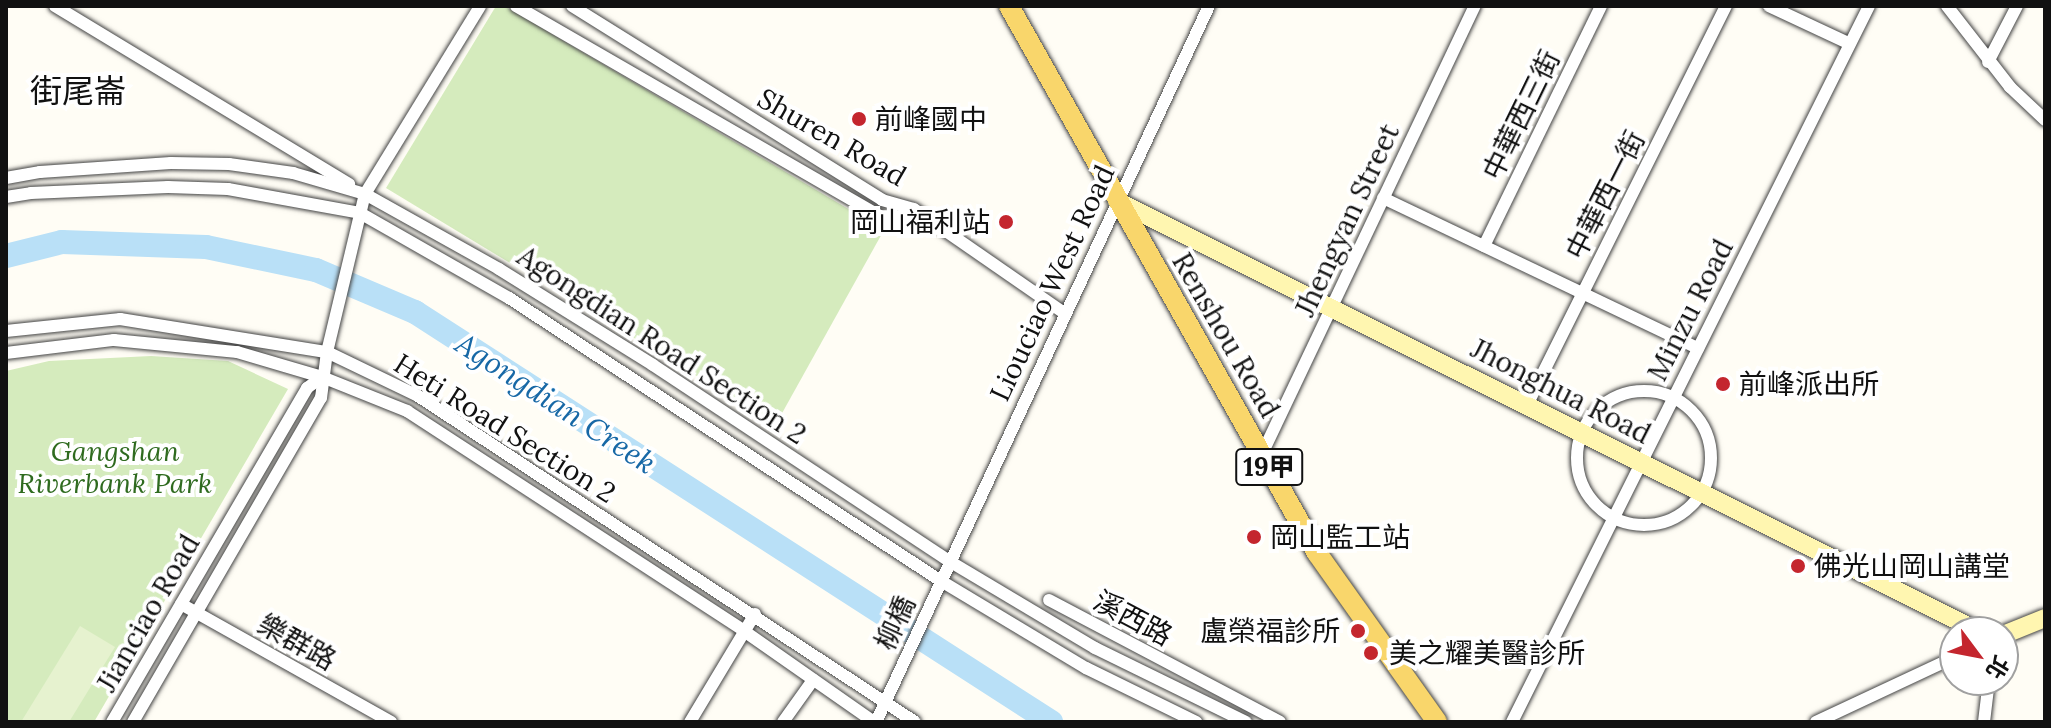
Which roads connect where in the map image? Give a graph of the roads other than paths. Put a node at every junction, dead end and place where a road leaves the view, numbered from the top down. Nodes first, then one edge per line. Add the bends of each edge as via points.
1 (55, 6) edge
2 (480, 6) edge
3 (516, 6) edge
4 (572, 6) edge
5 (1009, 6) edge
6 (1209, 6) edge
7 (1475, 6) edge
8 (1601, 6) edge
9 (1726, 6) edge
10 (1769, 6) edge
11 (1869, 6) edge
12 (1947, 6) edge
13 (2017, 6) edge
14 (1850, 44) junction
15 (1988, 62) junction
16 (691, 80) junction
17 (678, 100) junction
18 (2045, 120) edge
19 (40, 172) junction
20 (6, 178) edge
21 (31, 193) junction
22 (365, 194) junction
23 (6, 197) edge
24 (1383, 198) junction
25 (1117, 201) junction
26 (360, 213) junction
27 (885, 219) dead end
28 (1484, 246) junction
29 (1583, 293) junction
30 (1331, 308) junction
31 (1064, 313) junction
32 (6, 331) edge
33 (1698, 348) junction
34 (327, 352) junction
35 (6, 353) edge
36 (653, 365) junction
37 (322, 377) junction
38 (642, 383) junction
39 (1674, 397) junction
40 (1527, 405) junction
41 (1581, 432) junction
42 (766, 439) junction
43 (1262, 454) junction
44 (754, 458) junction
45 (1641, 463) junction
46 (1702, 493) junction
47 (1613, 518) junction
48 (949, 561) junction
49 (941, 581) junction
50 (1049, 600) dead end
51 (181, 604) junction
52 (196, 612) junction
53 (755, 614) junction
54 (1948, 616) edge
55 (2045, 618) edge
56 (2019, 629) edge
57 (744, 631) junction
58 (1939, 664) edge
59 (813, 680) junction
60 (1987, 696) edge
61 (885, 703) junction
62 (112, 722) edge
63 (133, 722) edge
64 (391, 722) edge
65 (690, 722) edge
66 (783, 722) edge
67 (875, 722) edge
68 (915, 722) edge
69 (1196, 722) edge
70 (1246, 722) edge
71 (1280, 722) edge
72 (1437, 722) edge
73 (1512, 722) edge
74 (1816, 722) edge
75 (1984, 722) edge

1 - 22 street
2 - 22 street
3 - 17 street
4 - 16 street, Shuren Road
5 - 25 main road, Renshou Road / 19甲
6 - 25 street, Liouciao West Road
7 - 24 street, Jhengyan Street
8 - 28 street, 中華西三街
9 - 29 street, 中華西一街
10 - 14 street
11 - 14 street, Minzu Road
12 - 15 street
13 - 15 street
14 - 33 street, Minzu Road
15 - 18 street
16 - 17 street
16 - 31 street, Shuren Road via 882,200 914,209
17 - 27 street
19 - 20 street, Agongdian Road Section 2
19 - 21 street
19 - 22 street, Agongdian Road Section 2 via 229,164 293,173
21 - 23 street, Agongdian Road Section 2
21 - 26 street, Agongdian Road Section 2 via 228,189
22 - 26 street
22 - 36 street, Agongdian Road Section 2
24 - 28 street
24 - 30 street, Jhengyan Street
25 - 30 main road, Jhonghua Road
25 - 31 street, Liouciao West Road
25 - 43 main road, Renshou Road / 19甲
26 - 34 street
26 - 38 street, Agongdian Road Section 2 via 509,298
28 - 29 street
29 - 33 street
29 - 40 street, 中華西一街
30 - 40 main road, Jhonghua Road
30 - 43 street, Jhengyan Street
31 - 48 street, Liouciao West Road
32 - 34 street, Heti Road Section 2 via 120,319
33 - 39 street, Minzu Road
34 - 37 street
34 - 53 street, Heti Road Section 2 via 418,396
35 - 37 street, Heti Road Section 2 via 114,340 237,352
36 - 38 street
36 - 42 street, Agongdian Road Section 2
37 - 51 street, Jianciao Road via 307,388
37 - 52 street, Jianciao Road via 321,398
37 - 57 street, Heti Road Section 2 via 407,411
38 - 44 street, Agongdian Road Section 2
39 - 41 street via 1643,391 1613,397
39 - 45 street, Minzu Road
39 - 46 street via 1698,418 1711,447 1711,468
40 - 41 main road, Jhonghua Road
41 - 45 main road, Jhonghua Road
41 - 47 street via 1577,469 1583,489
42 - 44 street
42 - 48 street, Agongdian Road Section 2
43 - 72 main road, Renshou Road / 19甲 via 1317,553
44 - 49 street, Agongdian Road Section 2
45 - 46 main road, Jhonghua Road
45 - 47 street, Minzu Road
46 - 47 street via 1674,518 1654,525
46 - 54 main road, Jhonghua Road
47 - 73 street, Minzu Road
48 - 49 street, Liouciao West Road
48 - 70 street, Agongdian Road Section 2 via 1095,648
49 - 61 street, 柳橋
49 - 69 street, Agongdian Road Section 2 via 1086,668
50 - 71 street, 溪西路
51 - 52 street, 樂群路
51 - 62 street, Jianciao Road
52 - 63 street, Jianciao Road
52 - 64 street, 樂群路
53 - 57 street
53 - 61 street, Heti Road Section 2
55 - 56 main road
57 - 59 street, Heti Road Section 2
57 - 65 street
58 - 74 street
59 - 66 street
59 - 67 street, Heti Road Section 2
60 - 75 street
61 - 67 street, 柳橋
61 - 68 street, Heti Road Section 2

